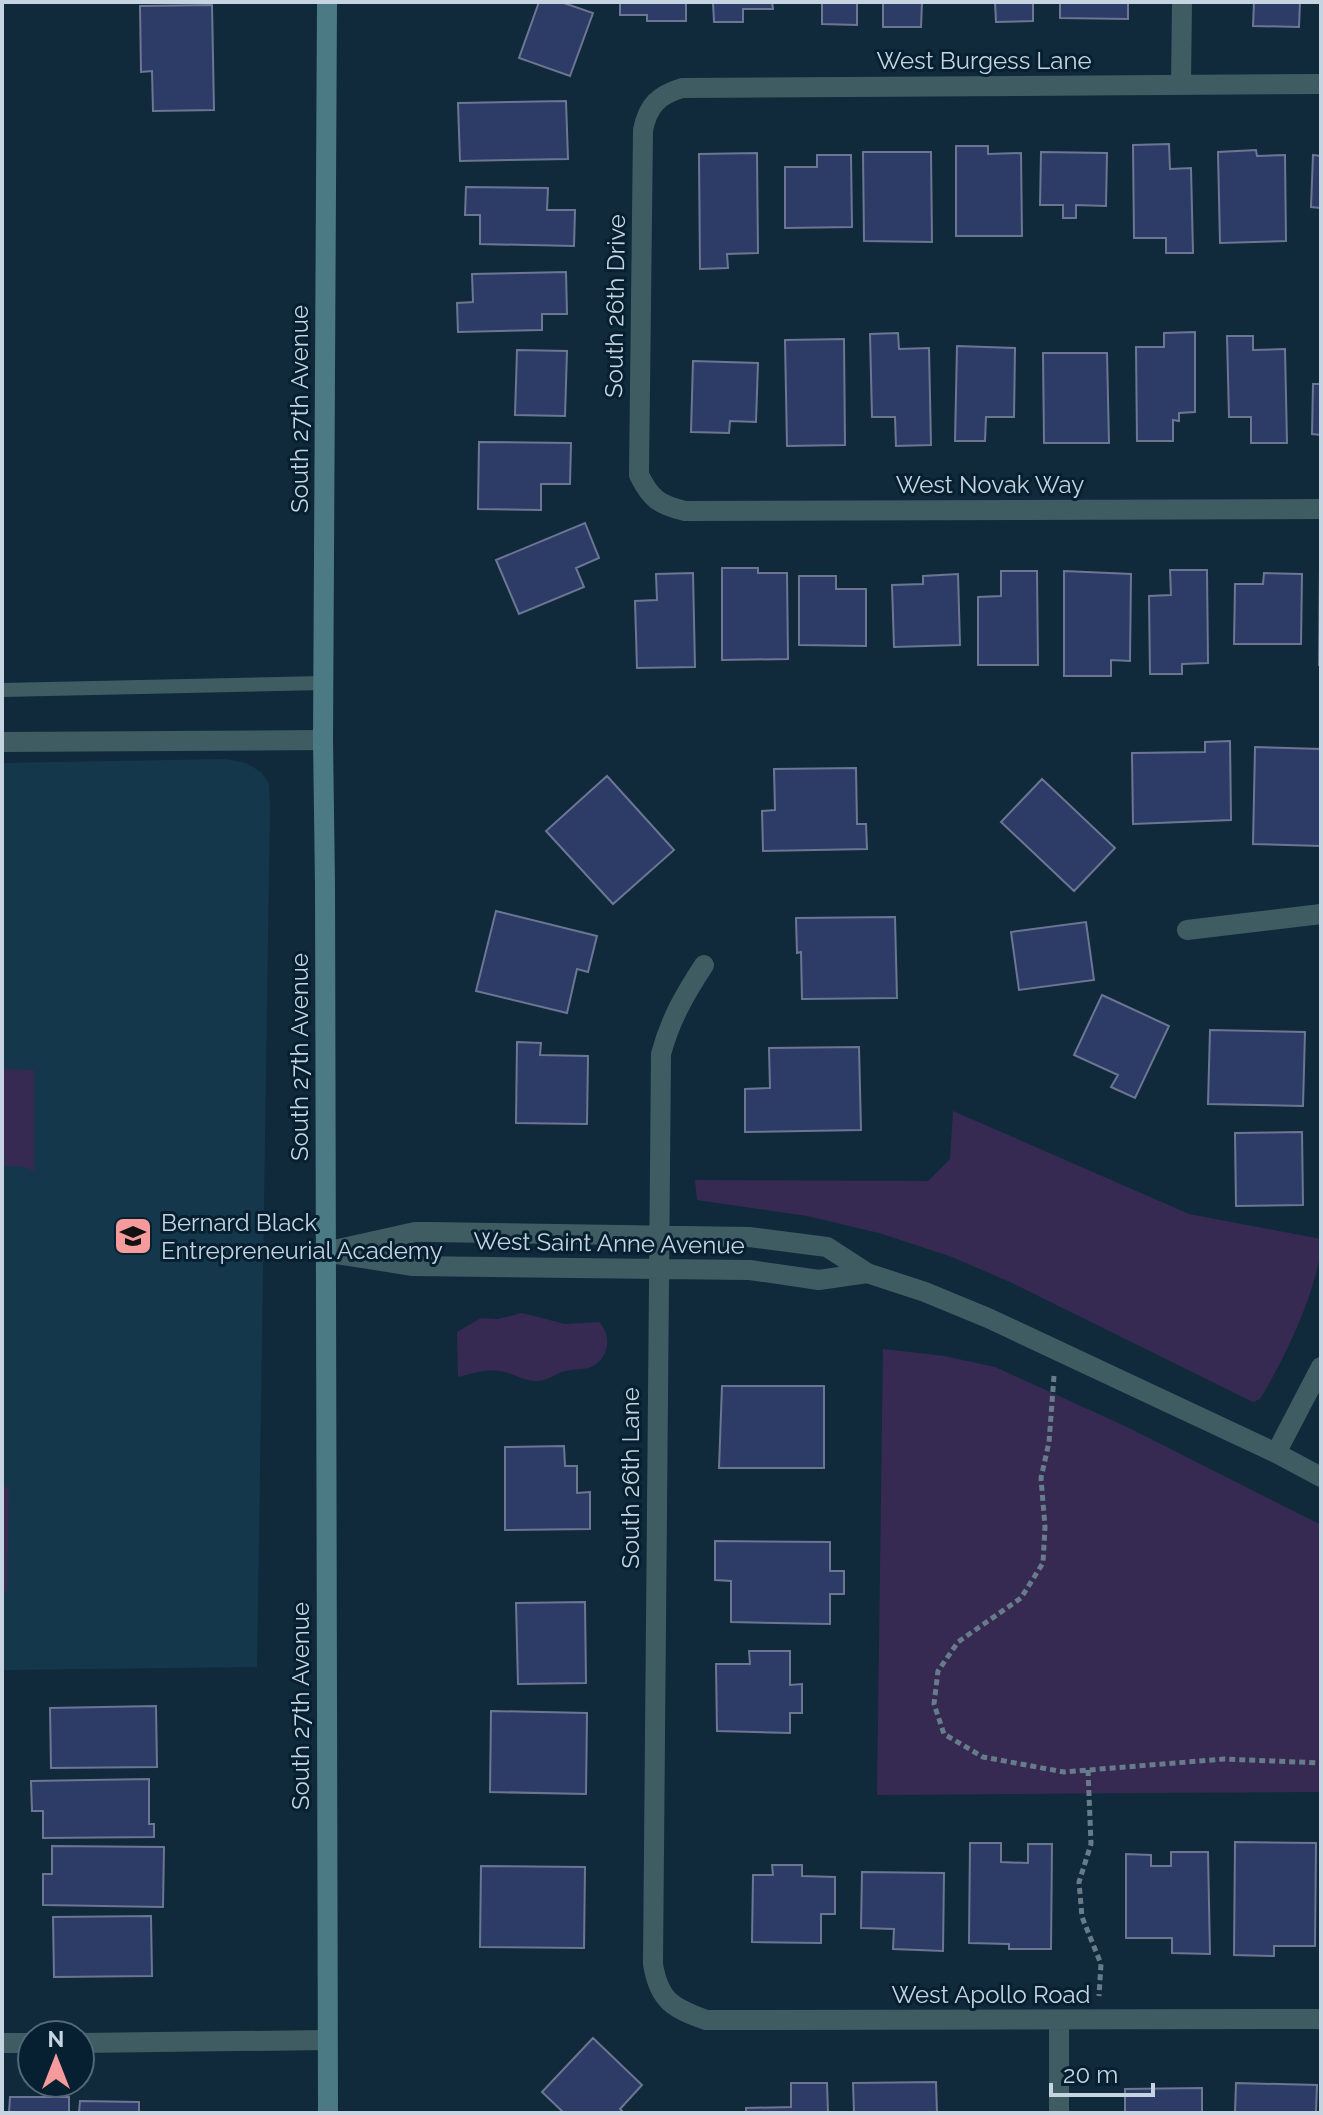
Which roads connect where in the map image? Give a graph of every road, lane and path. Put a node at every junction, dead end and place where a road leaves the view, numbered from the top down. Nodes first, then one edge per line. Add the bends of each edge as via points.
1 (327, 2) edge
2 (1182, 2) edge
3 (1321, 84) edge
4 (1181, 85) junction
5 (652, 104) joint
6 (659, 504) joint
7 (1321, 509) edge
8 (323, 683) junction
9 (2, 690) edge
10 (323, 740) junction
11 (2, 742) edge
12 (1321, 914) edge
13 (1187, 930) dead end
14 (704, 965) dead end
15 (658, 1236) junction
16 (325, 1252) junction
17 (658, 1267) junction
18 (867, 1273) junction
19 (1055, 1351) junction
20 (1321, 1367) edge
21 (1276, 1453) junction
22 (1321, 1477) edge
23 (1321, 1763) edge
24 (1088, 1770) junction
25 (666, 2000) joint
26 (1321, 2019) edge
27 (1059, 2021) junction
28 (1098, 2021) junction
29 (327, 2040) junction
30 (96, 2043) edge
31 (328, 2113) edge
32 (1059, 2113) edge

1 - 8 main road, South 27th Avenue
2 - 4 street
3 - 4 street, West Burgess Lane
4 - 5 street, West Burgess Lane via 682,88 664,93
5 - 6 street, South 26th Drive via 643,130 639,475
6 - 7 street, West Novak Way via 685,511
8 - 9 lane
8 - 10 main road, South 27th Avenue
10 - 11 street
10 - 16 main road, South 27th Avenue
12 - 13 street
14 - 15 street, South 26th Lane via 679,1003 661,1054
15 - 16 street, West Saint Anne Avenue via 415,1232
15 - 17 street, South 26th Lane
15 - 18 street, West Saint Anne Avenue via 749,1237 827,1247
16 - 17 street, West Saint Anne Avenue via 413,1266
16 - 29 main road, South 27th Avenue
17 - 18 street, West Saint Anne Avenue via 750,1270 819,1280
17 - 25 street, South 26th Lane via 653,1964
18 - 19 street, West Saint Anne Avenue via 988,1318
19 - 21 street, West Saint Anne Avenue
19 - 24 path via 1049,1442 1041,1478 1043,1563 1021,1598 958,1642 938,1671 934,1704 944,1734 983,1757 1064,1772
20 - 21 street
21 - 22 street, West Saint Anne Avenue
23 - 24 path via 1224,1759
24 - 28 path via 1091,1844 1079,1882 1082,1917 1101,1964
25 - 27 street, West Apollo Road via 706,2020
26 - 28 street, West Apollo Road
27 - 28 street, West Apollo Road
27 - 32 street
29 - 30 street
29 - 31 main road, South 27th Avenue

